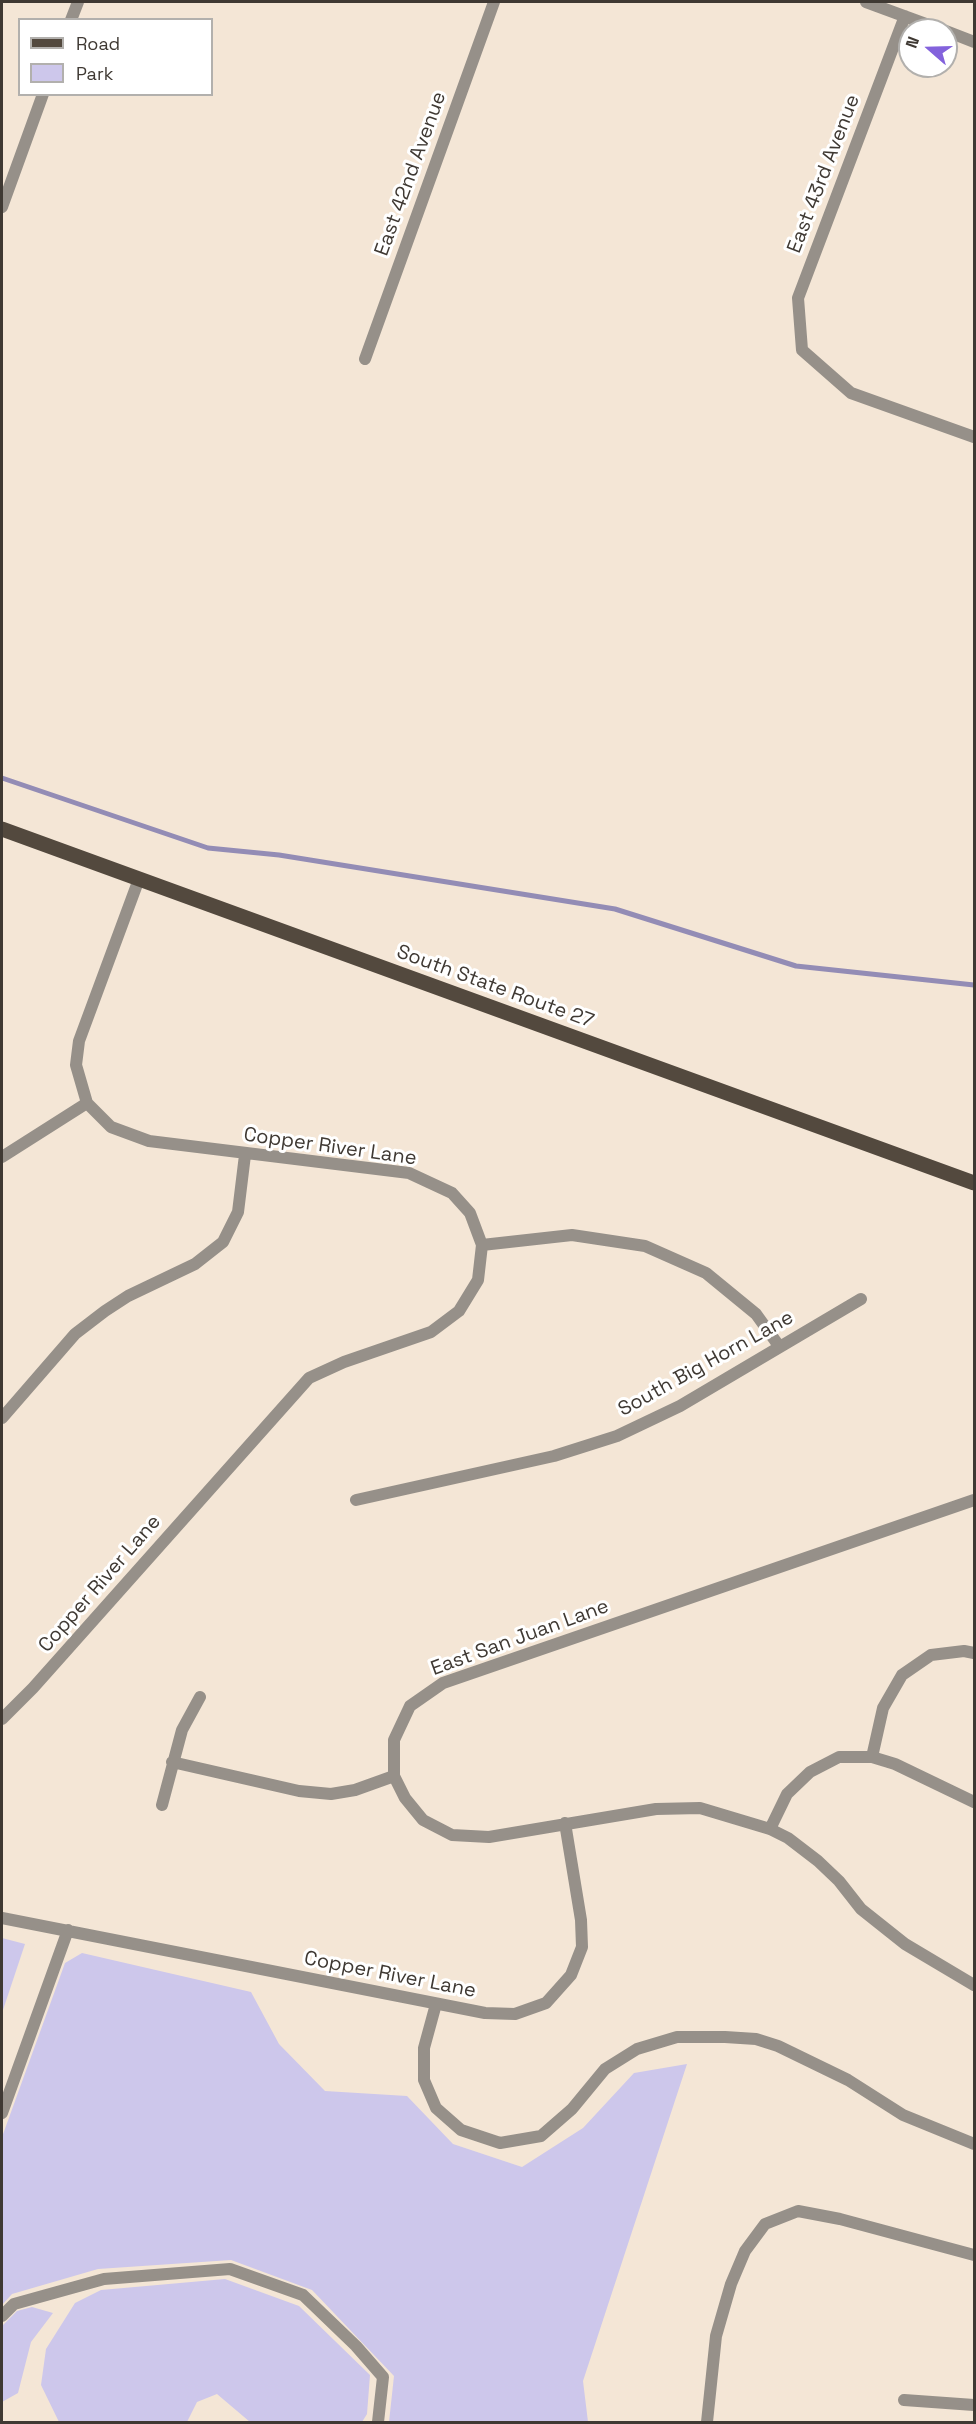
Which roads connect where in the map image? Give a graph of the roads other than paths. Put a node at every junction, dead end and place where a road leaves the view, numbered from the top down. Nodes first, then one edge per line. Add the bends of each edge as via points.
1 (78, 2) edge
2 (494, 2) edge
3 (866, 2) edge
4 (905, 16) junction
5 (72, 18) edge
6 (910, 18) edge
7 (958, 36) edge
8 (975, 42) edge
9 (42, 96) edge
10 (2, 207) edge
11 (365, 359) dead end
12 (975, 437) edge
13 (2, 829) edge
14 (139, 879) junction
15 (87, 1103) junction
16 (245, 1155) junction
17 (2, 1157) edge
18 (975, 1183) edge
19 (482, 1245) junction
20 (861, 1299) dead end
21 (779, 1346) junction
22 (2, 1418) edge
23 (356, 1500) dead end
24 (975, 1500) edge
25 (975, 1653) edge
26 (200, 1697) dead end
27 (2, 1719) edge
28 (872, 1757) junction
29 (172, 1762) junction
30 (394, 1776) junction
31 (975, 1802) edge
32 (162, 1805) dead end
33 (565, 1823) junction
34 (770, 1829) junction
35 (2, 1918) edge
36 (68, 1930) junction
37 (975, 1985) edge
38 (436, 2004) junction
39 (2, 2112) edge
40 (975, 2144) edge
41 (975, 2254) edge
42 (2, 2316) edge
43 (904, 2400) dead end
44 (975, 2405) edge
45 (378, 2422) edge
46 (707, 2422) edge

1 - 5 street
2 - 11 street, East 42nd Avenue
3 - 4 street
4 - 6 street
4 - 12 street, East 43rd Avenue via 798,298 802,350 851,393
7 - 8 street
9 - 10 street
13 - 14 main road, South State Route 27
14 - 15 street, Copper River Lane via 79,1041 76,1065
14 - 18 main road, South State Route 27
15 - 16 street, Copper River Lane via 111,1127 149,1142
15 - 17 street
16 - 19 street, Copper River Lane via 409,1173 452,1193 470,1214
16 - 22 street via 238,1212 223,1242 195,1264 128,1296 75,1334
19 - 21 street via 572,1235 645,1246 706,1273 756,1314
19 - 27 street, Copper River Lane via 478,1280 459,1311 430,1332 309,1378
20 - 21 street, South Big Horn Lane
21 - 23 street, South Big Horn Lane via 680,1406 617,1436 554,1456
24 - 30 street, East San Juan Lane via 443,1683 410,1706 394,1740
25 - 28 street via 931,1655 902,1675 883,1708
26 - 29 street
28 - 31 street
28 - 34 street via 839,1757 810,1772 787,1794
29 - 30 street via 299,1791 331,1794
29 - 32 street
30 - 33 street, East San Juan Lane via 423,1820 452,1835 489,1837
33 - 34 street, East San Juan Lane via 656,1809 700,1808
33 - 38 street, Copper River Lane via 581,1920 582,1947 571,1975 546,2003 515,2014
34 - 37 street, East San Juan Lane via 818,1861 861,1909 905,1944
35 - 36 street, Copper River Lane
36 - 38 street, Copper River Lane
36 - 39 street
38 - 40 street via 424,2048 424,2080 436,2108 461,2130 500,2143 541,2136 572,2109 605,2069 637,2049 677,2037 725,2037 756,2039 778,2046 848,2080 903,2115
41 - 46 street via 798,2211 765,2224 746,2251 731,2284 716,2336
42 - 45 street via 14,2304 104,2279 230,2269 303,2295 356,2346 383,2377
43 - 44 street

